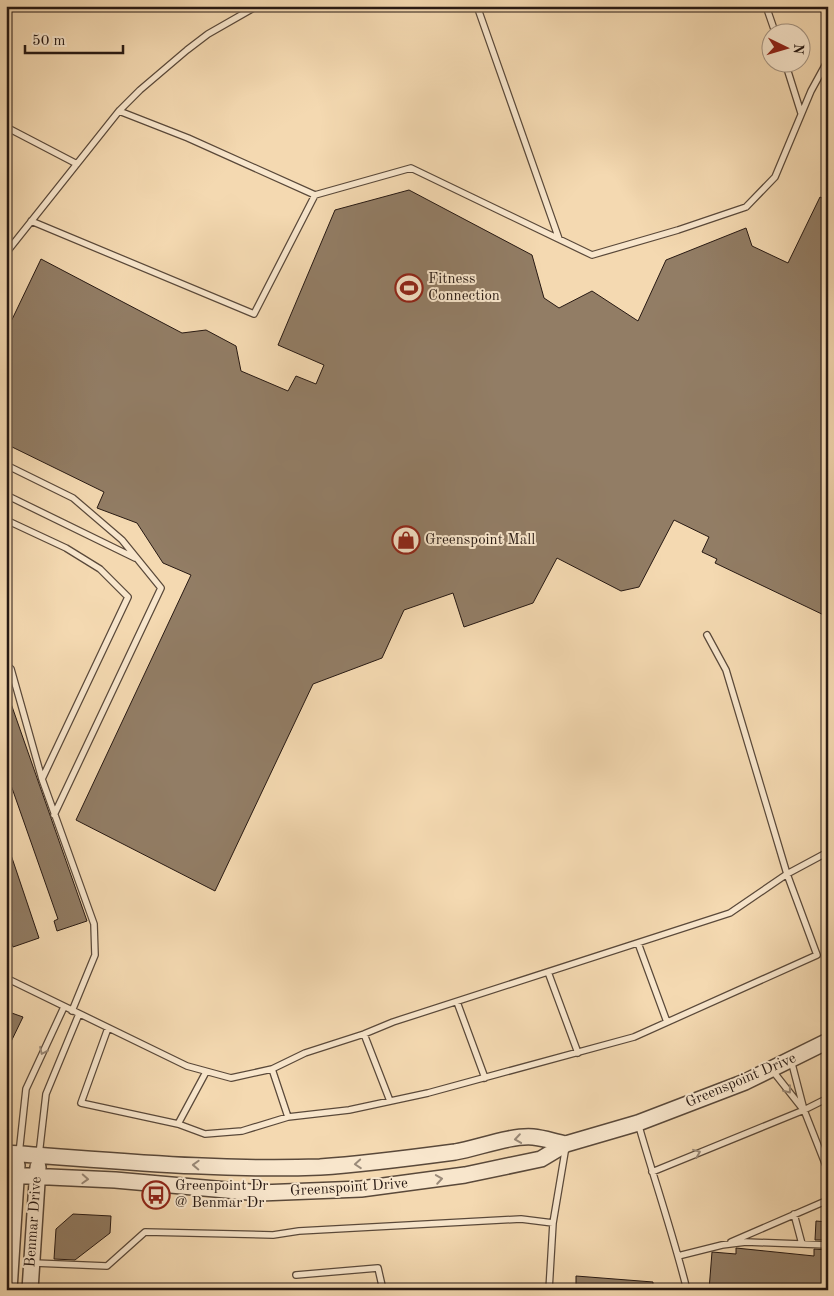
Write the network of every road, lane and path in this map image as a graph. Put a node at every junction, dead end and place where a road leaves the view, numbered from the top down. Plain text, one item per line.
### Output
1 (257, 6) edge
2 (476, 6) edge
3 (766, 6) edge
4 (771, 22) edge
5 (828, 60) edge
6 (788, 72) edge
7 (119, 111) junction
8 (802, 113) junction
9 (6, 128) edge
10 (78, 164) junction
11 (315, 195) junction
12 (31, 221) junction
13 (559, 239) junction
14 (6, 253) edge
15 (6, 465) edge
16 (6, 495) edge
17 (6, 520) edge
18 (138, 559) junction
19 (708, 635) dead end
20 (6, 664) edge
21 (42, 779) junction
22 (54, 815) junction
23 (828, 852) edge
24 (787, 874) junction
25 (638, 943) junction
26 (548, 972) junction
27 (6, 978) edge
28 (457, 1002) junction
29 (64, 1007) junction
30 (72, 1011) junction
31 (79, 1014) junction
32 (667, 1022) junction
33 (108, 1028) junction
34 (364, 1034) junction
35 (828, 1041) edge
36 (578, 1053) junction
37 (792, 1060) junction
38 (272, 1069) junction
39 (772, 1069) junction
40 (206, 1072) junction
41 (485, 1078) junction
42 (828, 1098) edge
43 (390, 1101) junction
44 (804, 1110) junction
45 (288, 1116) junction
46 (638, 1123) junction
47 (178, 1124) junction
48 (566, 1144) junction
49 (12, 1153) edge
50 (39, 1155) junction
51 (828, 1171) edge
52 (652, 1172) junction
53 (11, 1175) edge
54 (37, 1176) junction
55 (828, 1200) edge
56 (794, 1214) junction
57 (553, 1223) junction
58 (802, 1244) junction
59 (722, 1245) junction
60 (828, 1245) edge
61 (678, 1256) junction
62 (31, 1263) junction
63 (296, 1275) dead end
64 (8, 1290) edge
65 (30, 1290) edge
66 (383, 1290) edge
67 (549, 1290) edge
68 (687, 1290) edge

1 - 7 lane
2 - 13 lane
3 - 4 lane
5 - 8 lane
6 - 8 lane
7 - 10 lane
7 - 11 lane
8 - 13 lane
9 - 10 lane
10 - 12 lane
11 - 12 lane
11 - 13 lane
12 - 14 lane
15 - 18 lane
16 - 18 lane
17 - 21 lane
18 - 22 lane
19 - 24 lane
20 - 21 lane
21 - 22 lane
22 - 30 lane
23 - 24 lane
24 - 25 lane
24 - 32 lane
25 - 26 lane
25 - 32 lane
26 - 28 lane
26 - 36 lane
27 - 29 lane
28 - 34 lane
28 - 41 lane
29 - 30 lane
29 -> 49 lane
30 - 31 lane
31 - 33 lane
31 - 50 lane
32 - 36 lane
33 - 40 lane
33 - 47 lane
34 - 38 lane
34 - 43 lane
35 - 37 street, Greenspoint Drive
36 - 41 lane
37 - 39 street, Greenspoint Drive
37 - 44 lane
38 - 40 lane
38 - 45 lane
39 -> 44 lane
39 - 46 street, Greenspoint Drive
40 - 47 lane
41 - 43 lane
42 - 44 lane
43 - 45 lane
44 - 51 lane
52 -> 44 lane
45 - 47 lane
46 - 48 street, Greenspoint Drive
46 - 52 lane
48 -> 50 street, Greenspoint Drive
54 -> 48 street, Greenspoint Drive
48 - 57 lane
49 - 50 street, Greenspoint Drive
49 - 53 street, Benmar Drive
50 - 54 street, Benmar Drive
52 - 61 lane
53 - 54 street, Greenspoint Drive
53 - 64 street, Benmar Drive
54 - 62 street, Benmar Drive
55 - 56 lane
56 - 58 lane
56 - 59 lane
57 - 62 lane
57 - 67 lane
58 - 59 lane
58 - 60 lane
59 - 61 lane
61 - 68 lane
62 - 65 street, Benmar Drive
63 - 66 lane

